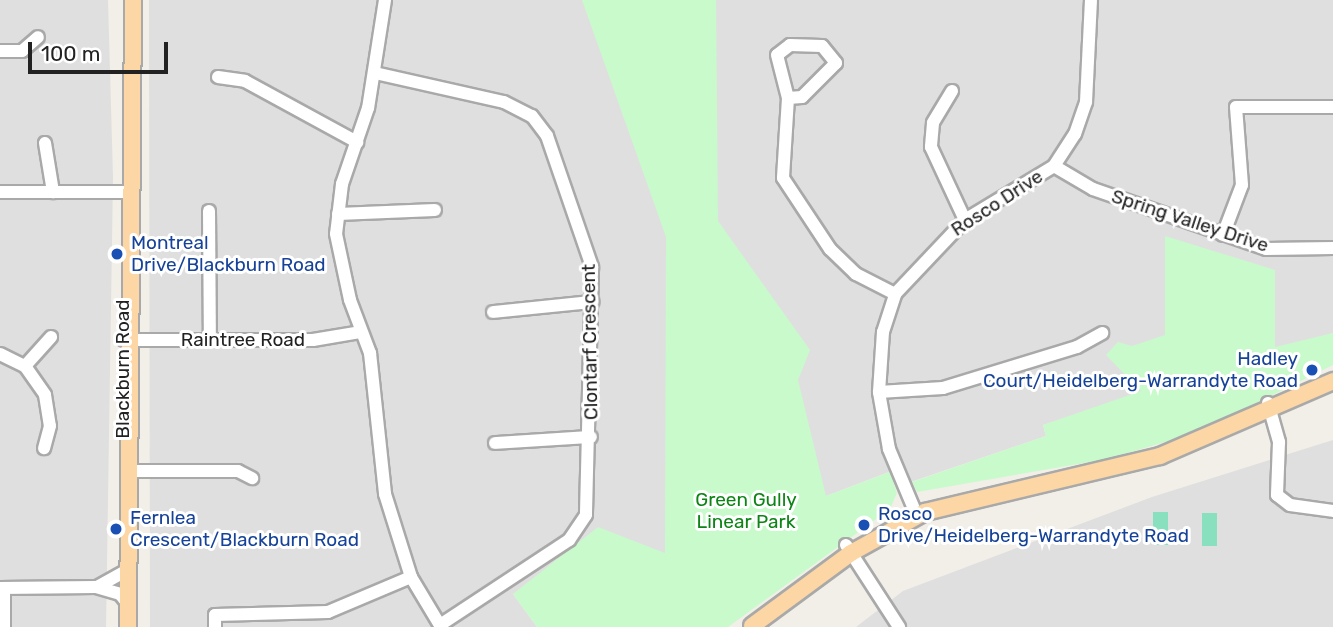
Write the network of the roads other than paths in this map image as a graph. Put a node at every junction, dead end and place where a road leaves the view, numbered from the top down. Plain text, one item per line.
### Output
1 (124, 0) edge
2 (133, 0) edge
3 (385, 0) edge
4 (1091, 0) edge
5 (38, 37) dead end
6 (0, 51) edge
7 (375, 73) junction
8 (218, 77) dead end
9 (952, 91) dead end
10 (788, 98) junction
11 (1333, 107) edge
12 (357, 142) junction
13 (45, 143) dead end
14 (1054, 166) junction
15 (0, 191) edge
16 (53, 192) junction
17 (128, 192) junction
18 (435, 210) dead end
19 (209, 211) dead end
20 (338, 214) junction
21 (965, 219) junction
22 (1223, 235) junction
23 (1333, 248) edge
24 (895, 294) junction
25 (592, 302) junction
26 (493, 312) dead end
27 (361, 332) junction
28 (1102, 333) dead end
29 (51, 337) dead end
30 (128, 340) junction
31 (209, 340) junction
32 (0, 355) edge
33 (25, 366) junction
34 (1333, 372) edge
35 (1333, 381) edge
36 (879, 392) junction
37 (1269, 406) junction
38 (591, 438) junction
39 (495, 443) dead end
40 (44, 448) dead end
41 (132, 471) junction
42 (253, 478) dead end
43 (1333, 511) edge
44 (915, 512) junction
45 (849, 549) junction
46 (129, 569) junction
47 (411, 577) junction
48 (96, 587) junction
49 (2, 588) edge
50 (128, 604) junction
51 (328, 612) junction
52 (440, 626) edge
53 (751, 626) edge
54 (4, 627) edge
55 (128, 627) edge
56 (215, 627) edge
57 (329, 627) edge
58 (899, 627) edge

1 - 17 main road, Blackburn Road
2 - 17 main road, Blackburn Road
3 - 7 street
4 - 14 street, Rosco Drive
5 - 6 street
7 - 12 street
7 - 25 street, Clontarf Crescent
8 - 12 street
9 - 21 street
10 - 10 street
10 - 24 street
11 - 22 street
12 - 20 street
13 - 16 street
14 - 21 street, Rosco Drive
14 - 22 street, Spring Valley Drive
15 - 16 street
16 - 17 street
17 - 30 main road, Blackburn Road
18 - 20 street
19 - 31 street
20 - 27 street
21 - 24 street, Rosco Drive
22 - 23 street, Spring Valley Drive
24 - 36 street, Rosco Drive
25 - 26 street
25 - 38 street, Clontarf Crescent
27 - 31 street, Raintree Road
27 - 47 street
28 - 36 street
29 - 33 street
30 - 31 street, Raintree Road
30 - 41 main road, Blackburn Road
30 - 46 main road, Blackburn Road
32 - 33 street
33 - 40 street
34 - 37 main road
35 - 37 main road
36 - 44 street, Rosco Drive
37 - 43 street
37 - 44 main road
38 - 39 street
38 - 52 street, Clontarf Crescent
41 - 42 street
41 - 46 main road, Blackburn Road
44 - 45 main road
45 - 53 main road
45 - 58 street
46 - 48 street
46 - 50 main road, Blackburn Road
47 - 51 street
47 - 52 street
48 - 49 street
48 - 50 street
49 - 54 street
50 - 55 main road, Blackburn Road
51 - 56 street
51 - 57 street

